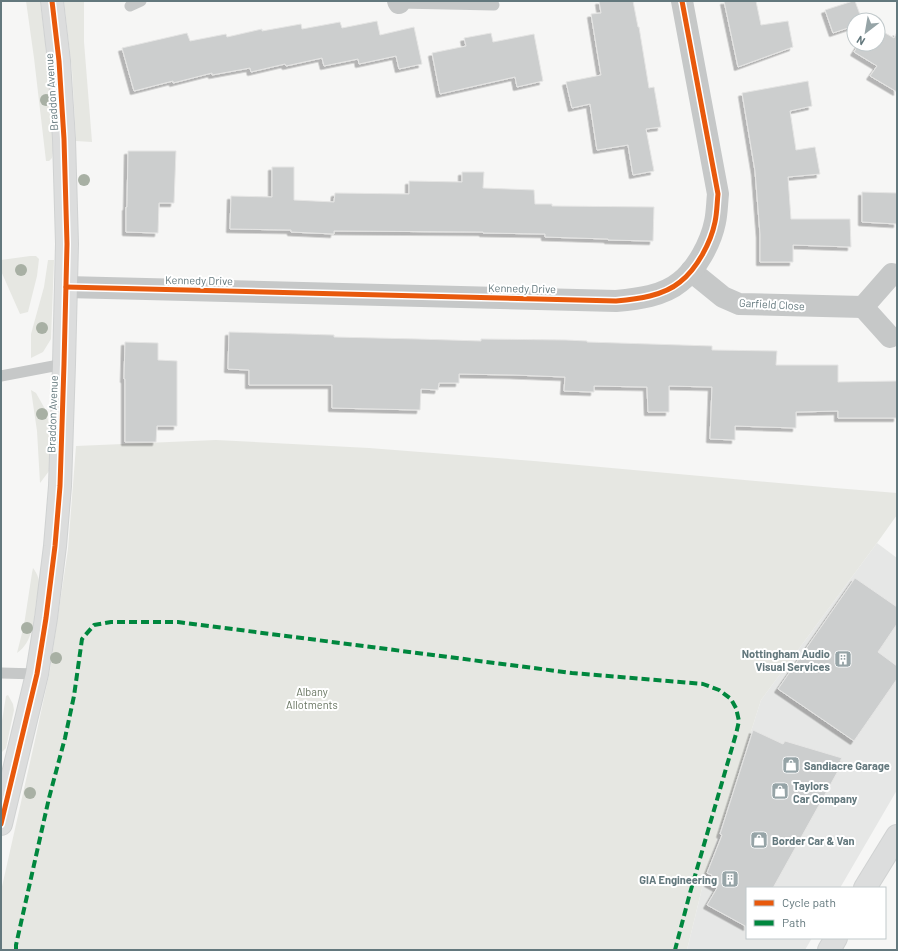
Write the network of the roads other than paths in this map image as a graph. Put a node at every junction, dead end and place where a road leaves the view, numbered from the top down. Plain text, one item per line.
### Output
1 (52, 1) edge
2 (141, 1) edge
3 (682, 1) edge
4 (398, 2) edge
5 (494, 5) dead end
6 (130, 6) dead end
7 (691, 271) junction
8 (892, 274) dead end
9 (66, 287) junction
10 (863, 307) junction
11 (890, 337) dead end
12 (64, 364) junction
13 (1, 376) edge
14 (1, 674) edge
15 (37, 674) junction
16 (1, 824) edge
17 (897, 836) edge
18 (866, 887) edge
19 (835, 939) edge
20 (829, 950) edge

1 - 9 street, Braddon Avenue
2 - 6 lane
3 - 7 street, Kennedy Drive
4 - 5 lane
7 - 9 street, Kennedy Drive
7 - 10 street, Garfield Close
8 - 10 street
9 - 12 street, Braddon Avenue
10 - 11 street
12 - 13 lane
12 - 15 street, Braddon Avenue
14 - 15 lane
15 - 16 street, Braddon Avenue
17 - 18 street
19 - 20 street

